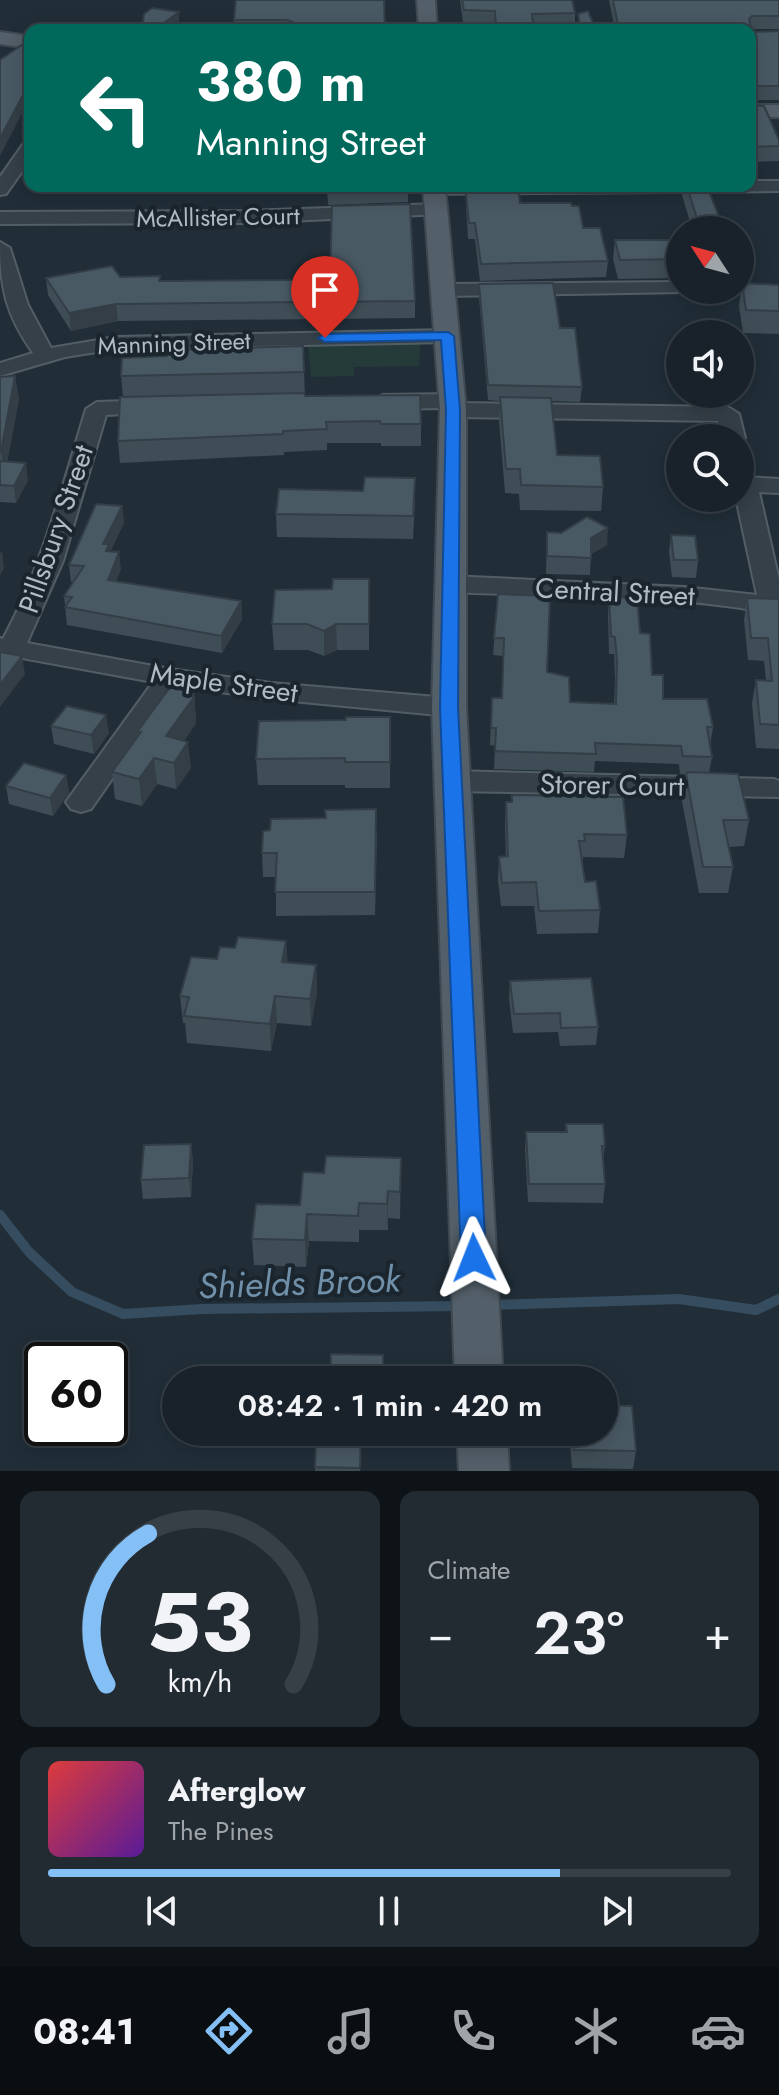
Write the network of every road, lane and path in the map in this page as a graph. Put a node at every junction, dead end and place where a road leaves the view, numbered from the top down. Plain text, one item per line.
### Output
1 (426, 0) edge
2 (428, 24) edge
3 (0, 38) edge
4 (24, 41) edge
5 (756, 111) edge
6 (779, 111) edge
7 (24, 159) edge
8 (779, 186) edge
9 (1, 187) edge
10 (756, 187) edge
11 (550, 192) edge
12 (435, 195) edge
13 (0, 218) edge
14 (0, 248) edge
15 (666, 288) edge
16 (444, 290) junction
17 (448, 345) junction
18 (46, 356) junction
19 (0, 370) edge
20 (358, 403) edge
21 (452, 405) junction
22 (175, 407) edge
23 (730, 424) edge
24 (754, 477) edge
25 (779, 486) edge
26 (752, 512) edge
27 (449, 584) junction
28 (775, 606) edge
29 (5, 647) edge
30 (170, 677) junction
31 (449, 707) junction
32 (451, 781) junction
33 (774, 789) dead end
34 (81, 802) dead end
35 (478, 1366) edge
36 (483, 1446) edge
37 (484, 1471) edge

1 - 2 main road
3 - 4 main road
5 - 6 main road
7 - 9 street
8 - 10 street, McAllister Court
11 - 12 street, McAllister Court
12 - 13 street, McAllister Court
12 - 16 main road
14 - 18 street
15 - 16 street
16 - 17 main road
17 - 18 street, Manning Street
17 - 21 main road
18 - 19 street, Manning Street
20 - 21 street
21 - 23 street
21 - 27 main road
22 - 29 street, Pillsbury Street
24 - 25 street
26 - 28 street
27 - 28 street, Central Street
27 - 31 main road
29 - 30 street, Maple Street
30 - 31 street, Maple Street
30 - 34 street
31 - 32 main road
32 - 33 street, Storer Court
32 - 35 main road
36 - 37 main road

